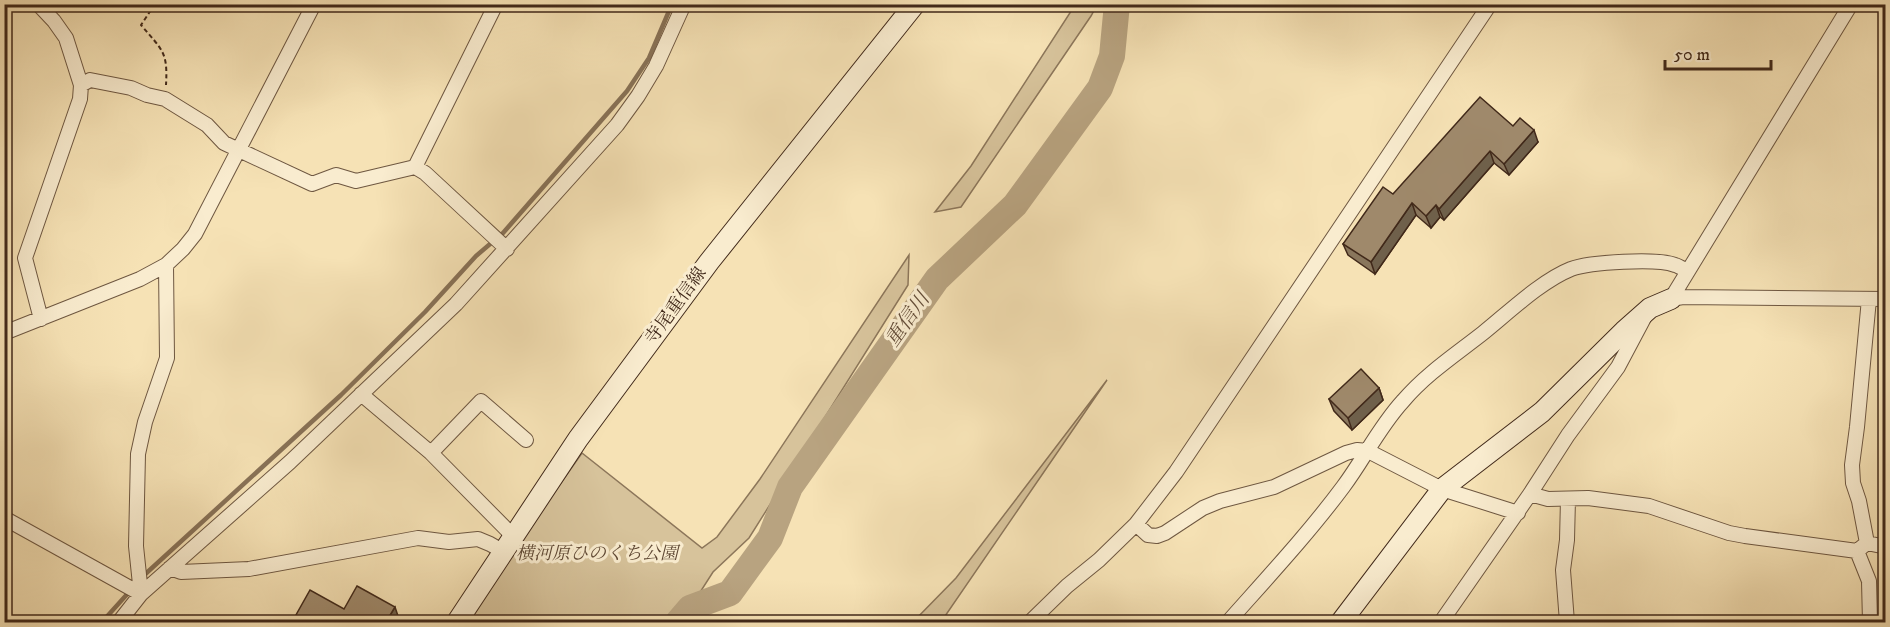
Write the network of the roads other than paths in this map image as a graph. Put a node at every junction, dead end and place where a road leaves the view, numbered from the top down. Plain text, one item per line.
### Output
1 (38, 4) edge
2 (314, 4) edge
3 (496, 4) edge
4 (684, 4) edge
5 (915, 4) edge
6 (1490, 4) edge
7 (1851, 4) edge
8 (81, 85) junction
9 (239, 150) junction
10 (415, 167) junction
11 (507, 249) junction
12 (166, 265) junction
13 (1687, 271) junction
14 (1671, 299) junction
15 (1869, 299) junction
16 (1886, 299) edge
17 (1650, 309) junction
18 (41, 319) junction
19 (4, 333) edge
20 (361, 394) junction
21 (526, 440) dead end
22 (1368, 451) junction
23 (431, 453) junction
24 (1442, 489) junction
25 (1530, 494) junction
26 (1568, 499) junction
27 (1518, 513) junction
28 (4, 518) edge
29 (1136, 524) junction
30 (509, 545) junction
31 (1862, 547) junction
32 (1886, 547) edge
33 (170, 568) junction
34 (141, 594) junction
35 (119, 622) edge
36 (457, 622) edge
37 (1030, 622) edge
38 (1228, 622) edge
39 (1341, 622) edge
40 (1441, 622) edge
41 (1567, 622) edge
42 (1870, 622) edge

1 - 8 street
2 - 9 street
3 - 10 street
4 - 11 street
5 - 30 main road, 寺尾重信線
6 - 29 street
7 - 13 street
8 - 9 street
8 - 18 street
9 - 10 street
9 - 12 street
10 - 11 street
11 - 20 street
12 - 18 street
12 - 34 street
13 - 14 street
13 - 22 street
14 - 15 street
14 - 17 main road
15 - 16 street
15 - 31 street
17 - 24 main road
17 - 25 street
18 - 19 street
20 - 23 street
20 - 33 street
21 - 23 street
22 - 24 street
22 - 29 street
22 - 38 street
23 - 30 street
24 - 27 street
24 - 39 main road
25 - 26 street
25 - 27 street
26 - 31 street
26 - 41 street
27 - 40 street
28 - 34 street
29 - 37 street
30 - 33 street
30 - 36 main road, 寺尾重信線
31 - 32 street
31 - 42 street
33 - 34 street
34 - 35 street

